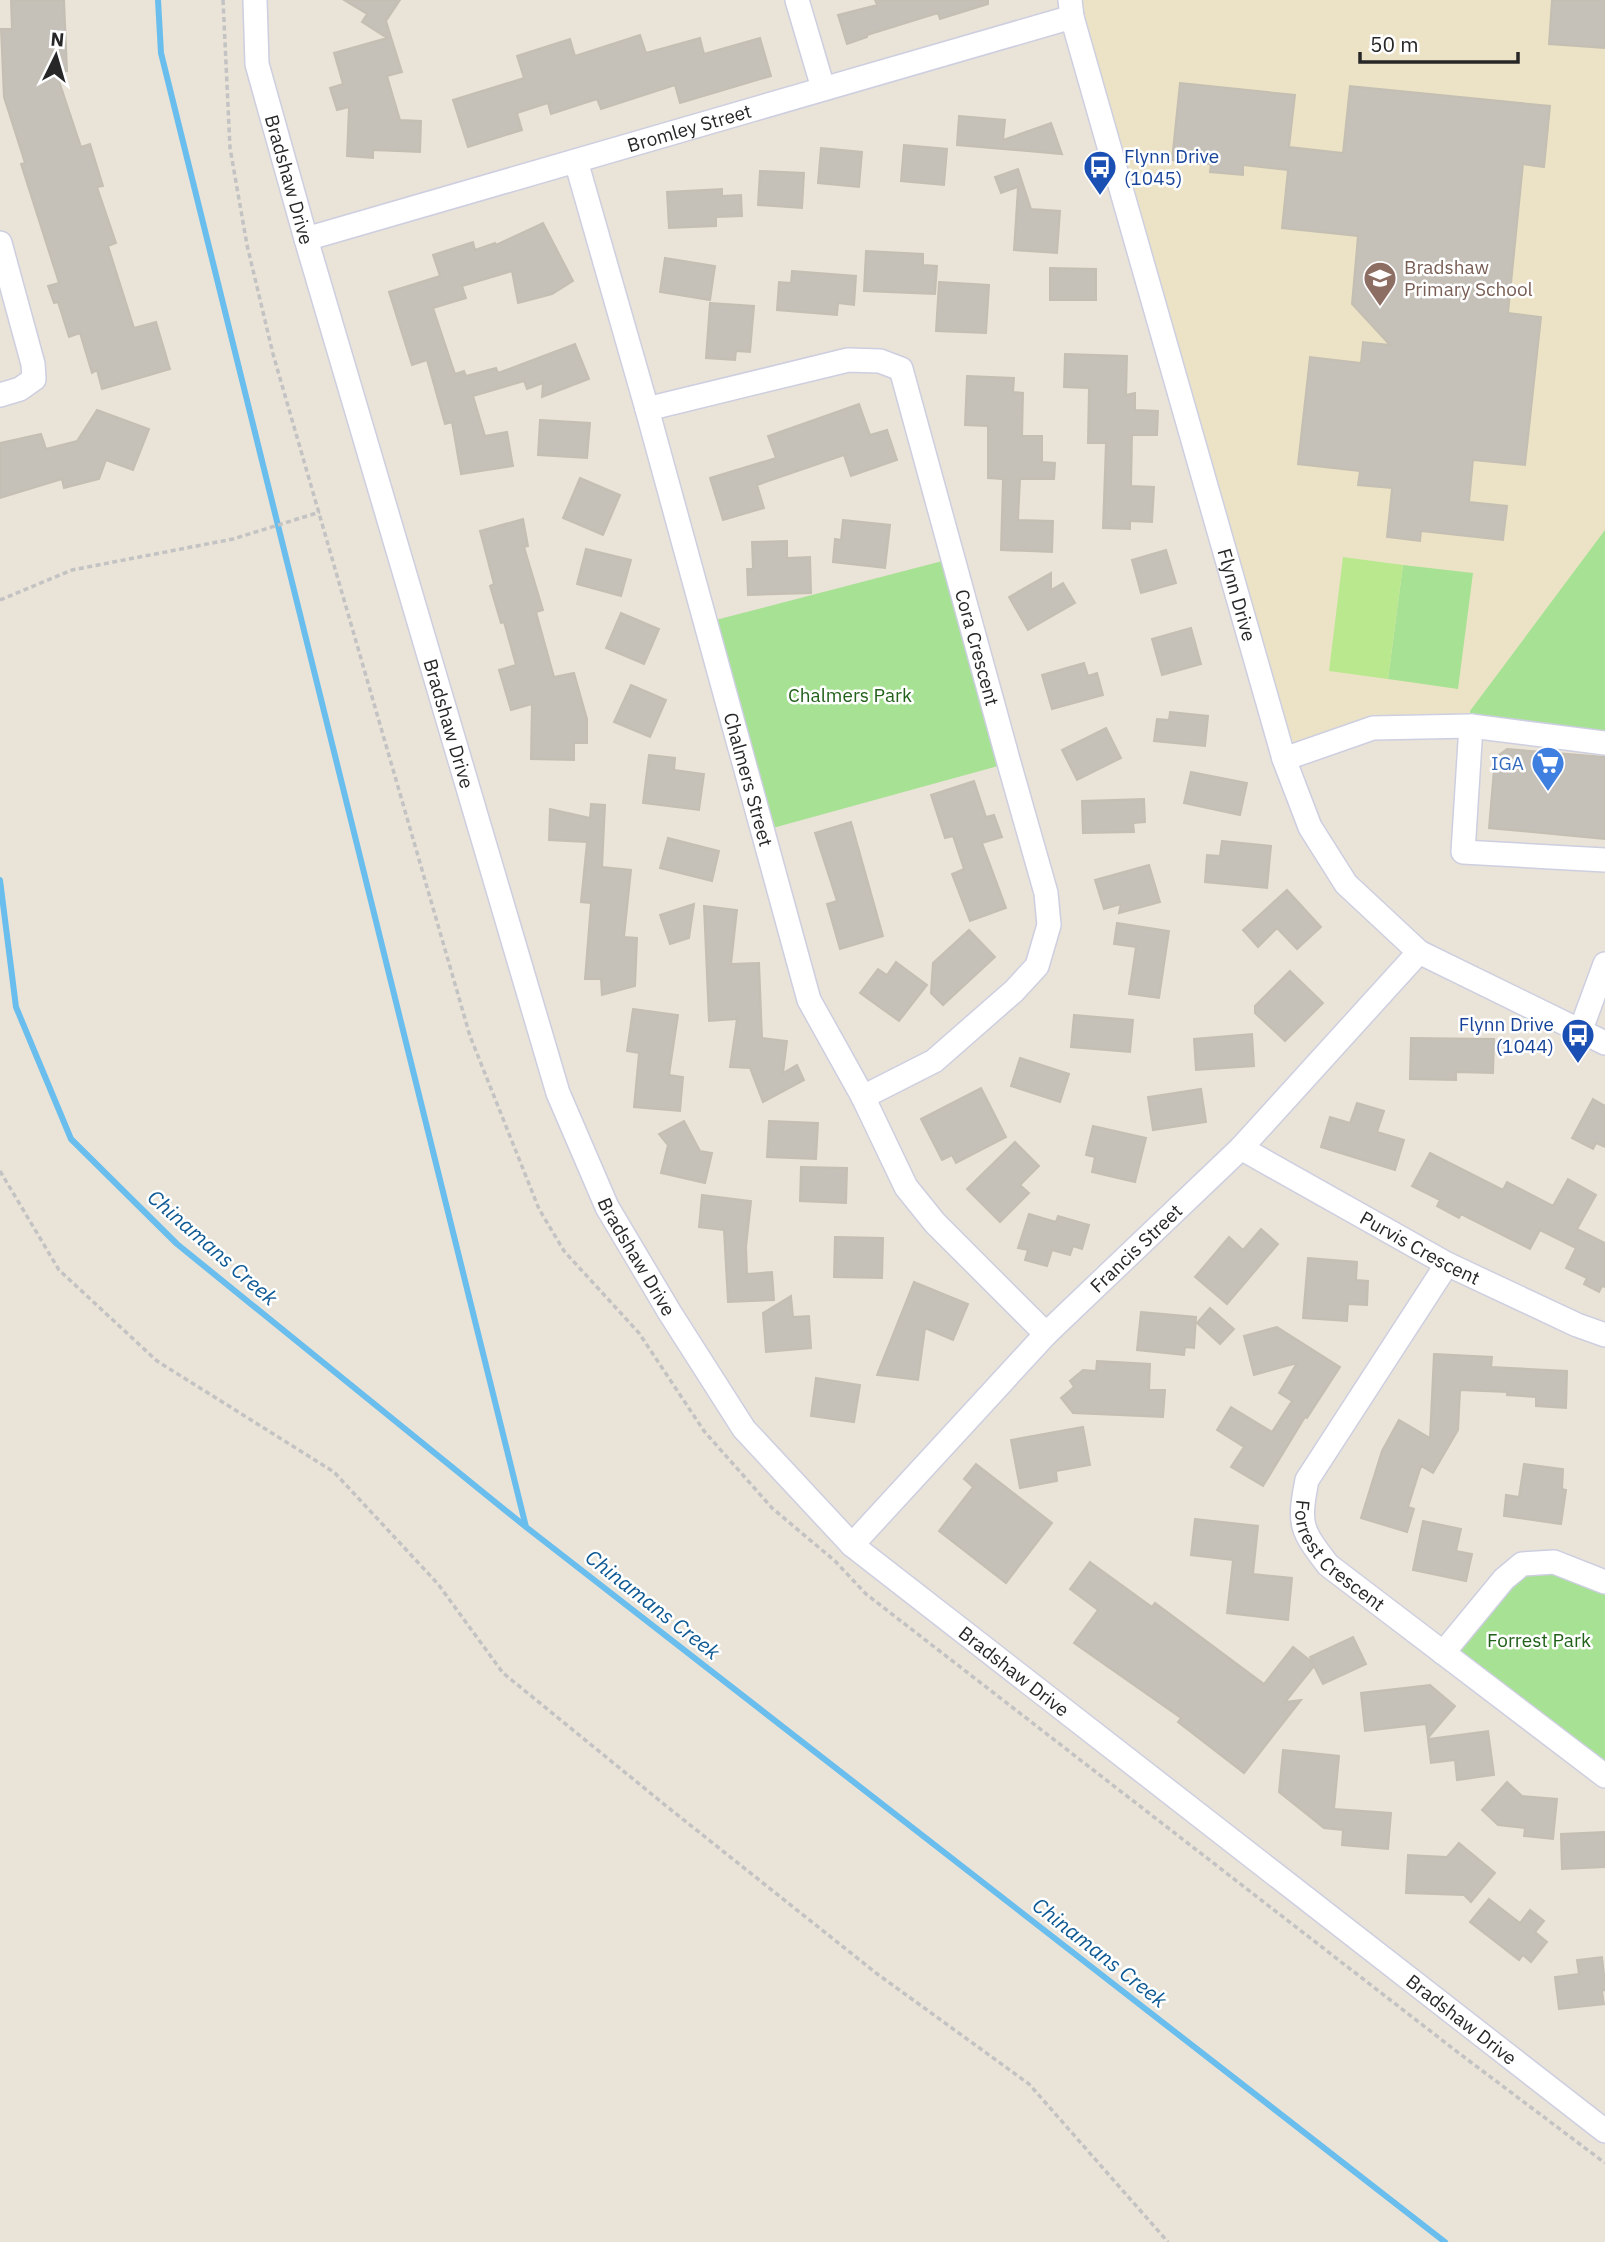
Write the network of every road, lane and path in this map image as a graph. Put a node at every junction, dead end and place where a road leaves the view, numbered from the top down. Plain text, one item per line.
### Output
1 (223, 0) edge
2 (255, 0) edge
3 (796, 0) edge
4 (1071, 9) edge
5 (823, 88) junction
6 (576, 162) junction
7 (306, 239) junction
8 (0, 243) edge
9 (0, 395) edge
10 (647, 409) junction
11 (320, 512) junction
12 (0, 600) edge
13 (1471, 726) junction
14 (1605, 743) edge
15 (1284, 759) junction
16 (1605, 860) edge
17 (1419, 951) junction
18 (1605, 964) edge
19 (1580, 1032) junction
20 (1605, 1044) edge
21 (863, 1097) junction
22 (1241, 1148) junction
23 (0, 1171) edge
24 (1447, 1264) junction
25 (1046, 1334) junction
26 (1605, 1335) edge
27 (852, 1545) junction
28 (1605, 1582) edge
29 (1443, 1653) junction
30 (1605, 1776) edge
31 (1605, 2131) edge
32 (1605, 2163) edge
33 (1168, 2242) edge

1 - 11 path
2 - 7 street, Bradshaw Drive
3 - 5 street
4 - 5 street, Bromley Street
4 - 15 street, Flynn Drive
5 - 6 street, Bromley Street
6 - 7 street, Bromley Street
6 - 10 street, Chalmers Street
7 - 27 street, Bradshaw Drive
8 - 9 street
10 - 21 street, Chalmers Street
10 - 21 street, Cora Crescent
11 - 12 path
11 - 32 path
13 - 14 street
13 - 15 street
13 - 16 street
15 - 17 street, Flynn Drive
17 - 19 street, Flynn Drive
17 - 22 street, Francis Street
18 - 19 street
19 - 20 street, Flynn Drive
21 - 25 street, Chalmers Street
22 - 24 street, Purvis Crescent
22 - 25 street, Francis Street
23 - 33 path
24 - 26 street, Purvis Crescent
24 - 29 street, Forrest Crescent
25 - 27 street, Francis Street
27 - 31 street, Bradshaw Drive
28 - 29 street
29 - 30 street, Forrest Crescent

